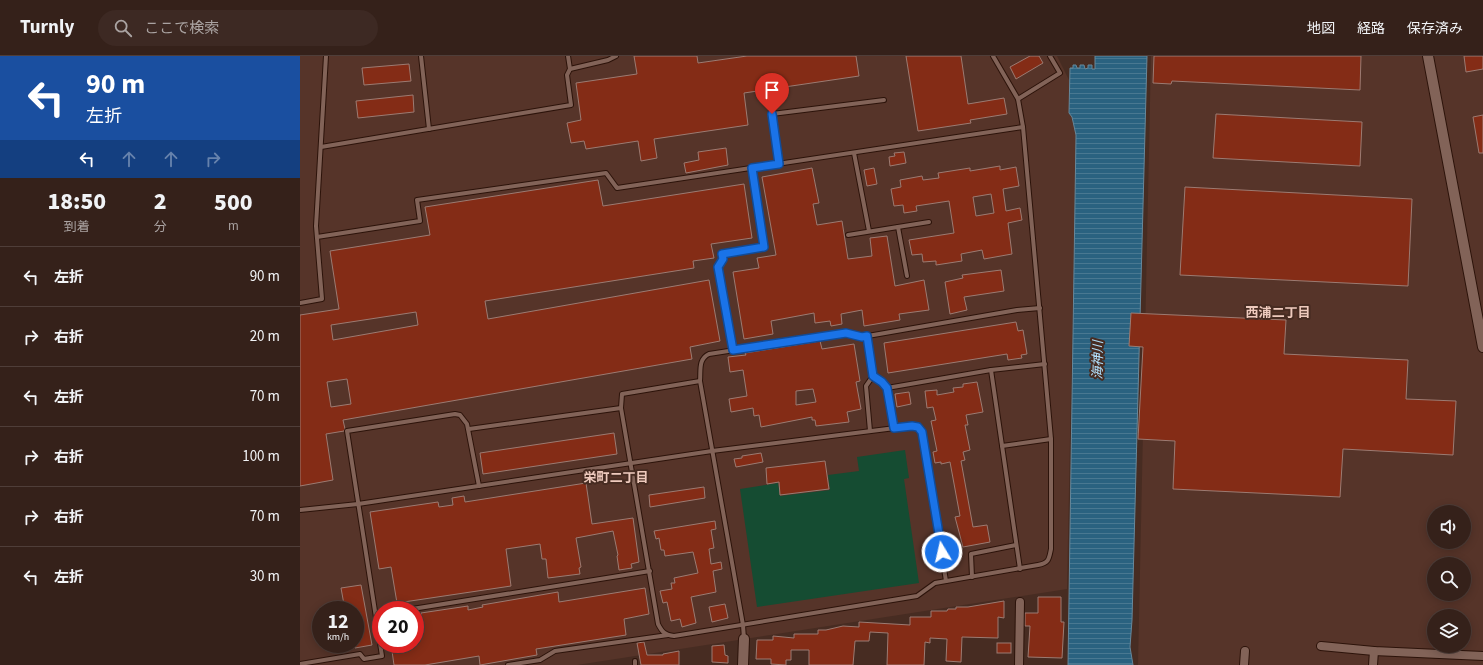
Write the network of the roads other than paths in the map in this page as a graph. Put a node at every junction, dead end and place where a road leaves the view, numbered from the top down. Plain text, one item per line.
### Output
1 (326, 56) edge
2 (421, 56) edge
3 (568, 56) edge
4 (616, 56) edge
5 (992, 56) edge
6 (1050, 56) edge
7 (1428, 56) edge
8 (570, 69) junction
9 (769, 95) dead end
10 (1018, 99) junction
11 (884, 100) dead end
12 (772, 114) junction
13 (1023, 127) junction
14 (429, 129) junction
15 (321, 147) junction
16 (854, 153) junction
17 (779, 164) junction
18 (752, 168) junction
19 (928, 222) dead end
20 (898, 227) junction
21 (869, 231) junction
22 (848, 234) dead end
23 (317, 237) junction
24 (907, 276) dead end
25 (300, 303) edge
26 (1040, 308) junction
27 (1481, 323) edge
28 (867, 336) junction
29 (1483, 347) edge
30 (733, 350) junction
31 (1045, 364) junction
32 (991, 370) junction
33 (873, 376) junction
34 (700, 381) junction
35 (887, 388) junction
36 (621, 408) junction
37 (894, 428) junction
38 (469, 429) junction
39 (870, 431) junction
40 (1051, 440) junction
41 (1002, 446) junction
42 (712, 451) junction
43 (632, 463) junction
44 (479, 486) junction
45 (358, 504) junction
46 (300, 510) edge
47 (1016, 544) junction
48 (1020, 568) junction
49 (650, 571) junction
50 (972, 576) junction
51 (946, 581) junction
52 (373, 601) edge
53 (1020, 602) dead end
54 (424, 607) edge
55 (743, 625) junction
56 (668, 635) junction
57 (744, 639) joint
58 (1322, 646) dead end
59 (1245, 650) dead end
60 (1374, 651) junction
61 (381, 653) edge
62 (1483, 656) edge
63 (329, 659) junction
64 (364, 660) junction
65 (300, 664) edge
66 (330, 665) edge
67 (365, 665) edge
68 (508, 665) edge
69 (742, 665) edge
70 (1019, 665) edge
71 (1244, 665) edge
72 (1373, 665) edge

1 - 15 lane
2 - 14 lane
3 - 8 lane
4 - 8 lane
5 - 10 lane
6 - 10 lane
7 - 27 street
8 - 14 lane
9 - 12 lane
10 - 13 lane
11 - 12 lane
12 - 17 lane
13 - 16 lane
13 - 26 lane
14 - 15 lane
15 - 23 lane
16 - 17 lane
16 - 21 lane
17 - 18 lane
18 - 23 lane
18 - 30 lane
19 - 20 lane
20 - 21 lane
20 - 24 lane
21 - 22 lane
23 - 25 lane
26 - 28 lane
26 - 31 lane
27 - 29 street
28 - 30 lane
28 - 33 lane
30 - 34 lane
31 - 32 lane
31 - 40 lane
32 - 35 lane
32 - 41 lane
33 - 35 lane
33 - 39 lane
34 - 36 lane
34 - 42 lane
35 - 37 lane
36 - 38 lane
36 - 43 lane
37 - 39 lane
37 - 51 lane
38 - 44 lane
38 - 45 lane
39 - 42 lane
40 - 41 lane
40 - 48 lane
41 - 47 lane
42 - 43 lane
42 - 55 lane
43 - 44 lane
43 - 49 lane
44 - 45 lane
45 - 46 lane
45 - 52 lane
47 - 48 lane
47 - 50 lane
48 - 50 lane
49 - 54 lane
49 - 56 lane
50 - 51 lane
51 - 55 lane
53 - 70 street
55 - 56 lane
55 - 57 lane
56 - 68 lane
57 - 69 street
58 - 60 street
59 - 71 street
60 - 62 street
60 - 72 street
61 - 64 lane
63 - 64 lane
63 - 65 lane
63 - 66 lane
64 - 67 lane

